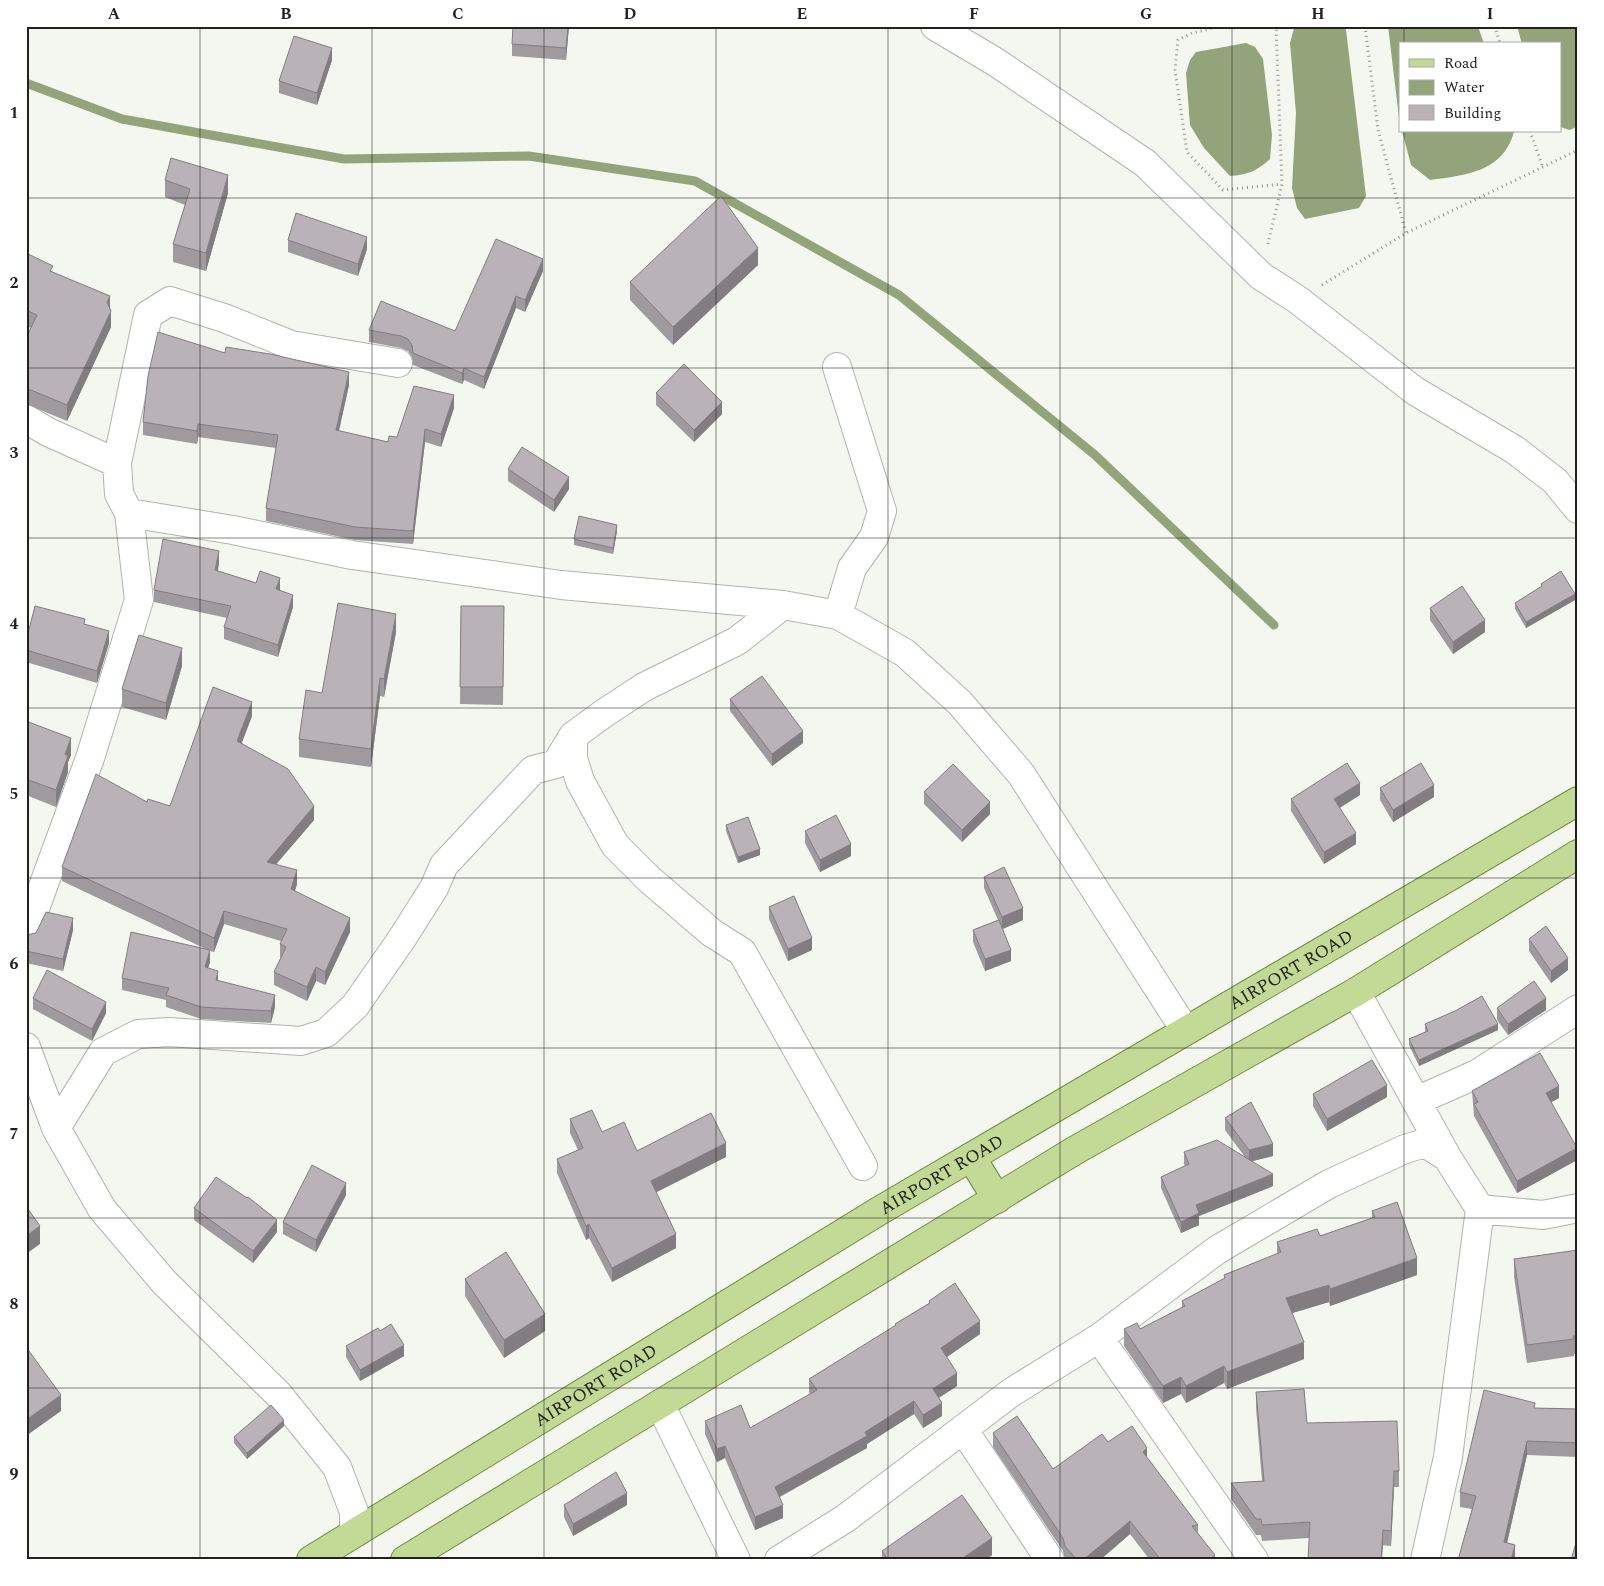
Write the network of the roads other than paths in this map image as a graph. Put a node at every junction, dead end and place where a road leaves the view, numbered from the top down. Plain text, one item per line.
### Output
1 (936, 26) edge
2 (398, 362) dead end
3 (838, 367) dead end
4 (26, 419) edge
5 (117, 463) junction
6 (1578, 509) edge
7 (129, 513) junction
8 (782, 605) junction
9 (838, 614) junction
10 (573, 736) junction
11 (1578, 801) edge
12 (1578, 854) edge
13 (26, 934) edge
14 (1356, 992) junction
15 (1578, 1009) edge
16 (1185, 1030) junction
17 (26, 1047) edge
18 (1416, 1101) junction
19 (56, 1128) junction
20 (970, 1157) junction
21 (1447, 1157) junction
22 (864, 1166) dead end
23 (997, 1199) junction
24 (1480, 1208) junction
25 (1578, 1208) edge
26 (1099, 1338) junction
27 (660, 1404) junction
28 (963, 1429) junction
29 (354, 1533) junction
30 (312, 1560) edge
31 (405, 1560) edge
32 (736, 1560) edge
33 (779, 1560) edge
34 (1050, 1560) edge
35 (1254, 1560) edge
36 (1425, 1560) edge

1 - 6 street
2 - 5 street
3 - 9 street
4 - 5 street
5 - 7 street
7 - 8 street
7 - 13 street
8 - 9 street
8 - 10 street
9 - 16 street
10 - 19 street
10 - 22 street
11 - 16 main road, AIRPORT ROAD
12 - 14 main road
14 - 18 street
14 - 23 main road
15 - 18 street
16 - 20 main road, AIRPORT ROAD
17 - 19 street
18 - 21 street
19 - 29 street
20 - 23 main road
20 - 29 main road, AIRPORT ROAD
21 - 24 street
21 - 26 street
23 - 27 main road
24 - 25 street
24 - 36 street
26 - 28 street
26 - 35 street
27 - 31 main road
27 - 32 street
28 - 33 street
28 - 34 street
29 - 30 main road, AIRPORT ROAD

